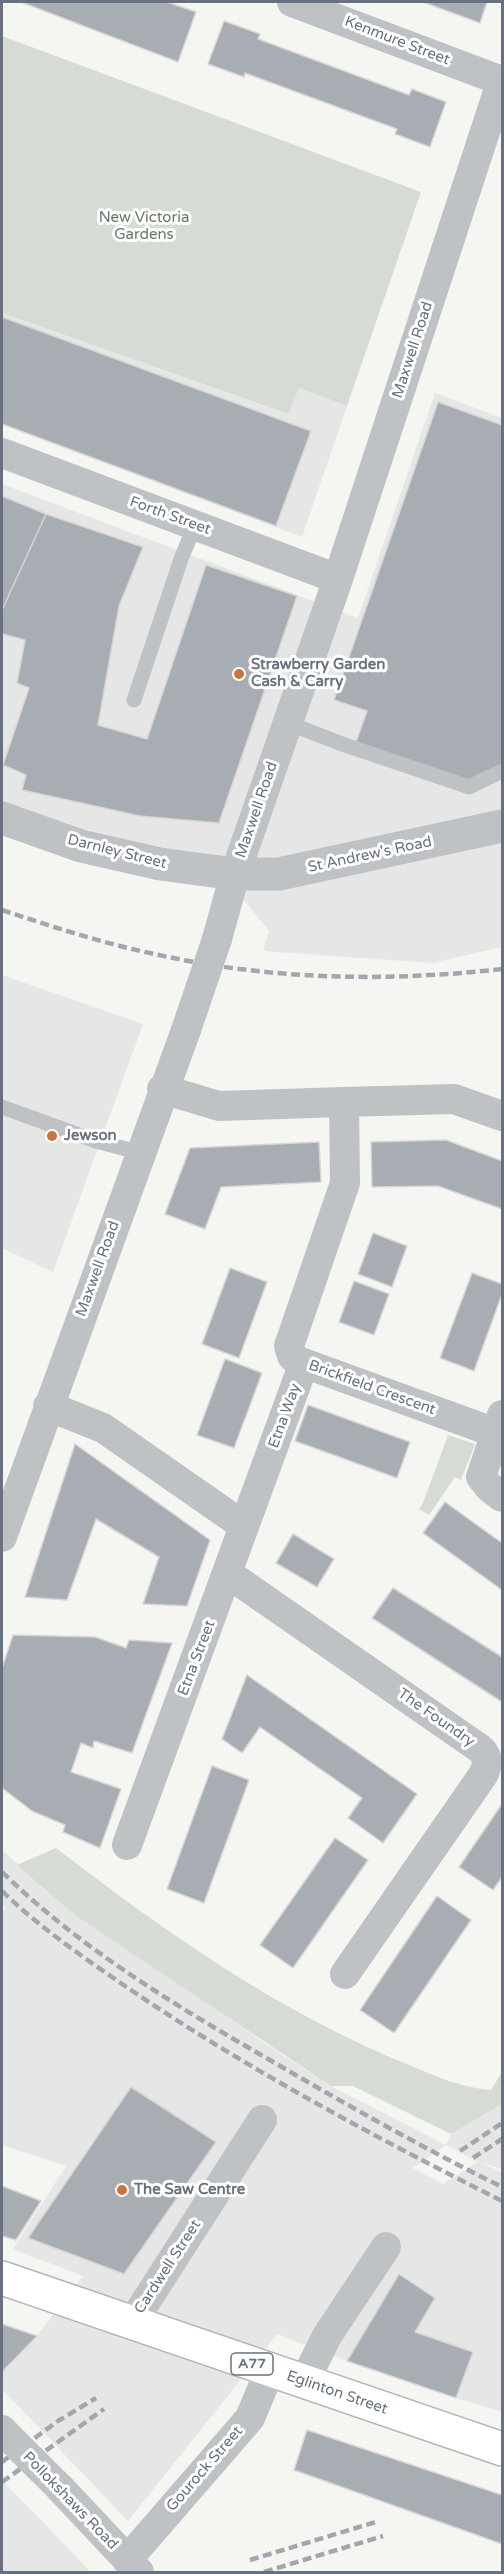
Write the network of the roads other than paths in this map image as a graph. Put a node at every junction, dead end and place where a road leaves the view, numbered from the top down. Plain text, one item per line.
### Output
1 (292, 2) edge
2 (502, 81) edge
3 (2, 453) edge
4 (195, 525) junction
5 (338, 579) junction
6 (134, 700) dead end
7 (288, 723) junction
8 (502, 771) edge
9 (2, 818) edge
10 (502, 826) edge
11 (236, 874) junction
12 (162, 1089) junction
13 (344, 1102) junction
14 (2, 1107) edge
15 (502, 1116) edge
16 (141, 1153) junction
17 (304, 1363) junction
18 (48, 1406) junction
19 (499, 1424) edge
20 (265, 1469) joint
21 (502, 1497) edge
22 (244, 1526) junction
23 (2, 1537) edge
24 (227, 1573) junction
25 (127, 1845) dead end
26 (345, 1974) dead end
27 (262, 2120) dead end
28 (386, 2247) dead end
29 (2, 2278) edge
30 (132, 2323) junction
31 (270, 2370) junction
32 (304, 2382) junction
33 (2, 2430) edge
34 (502, 2449) edge
35 (133, 2566) edge

1 - 2 street, Kenmure Street
2 - 5 street, Maxwell Road
3 - 4 street, Forth Street
4 - 5 street, Forth Street
4 - 6 lane
5 - 7 street, Maxwell Road
7 - 8 lane
7 - 11 street, Maxwell Road
9 - 11 street, Darnley Street
10 - 11 street, St Andrew's Road
11 - 12 street, Maxwell Road, bridge
12 - 13 street
12 - 16 street, Maxwell Road
13 - 15 street
13 - 17 street, Brickfield Crescent
14 - 16 lane
16 - 18 street, Maxwell Road
17 - 19 street, Brickfield Crescent
17 - 20 street, Etna Way
18 - 22 street
18 - 23 street, Maxwell Road
19 - 21 street, Brickfield Crescent
20 - 22 street, Etna Street
22 - 24 street, Etna Street
24 - 25 street, Etna Street
24 - 26 street, The Foundry
27 - 30 street, Cardwell Street
28 - 32 street
29 - 30 main road, Eglinton Street / A77
30 - 31 main road, Eglinton Street / A77
31 - 32 main road, Eglinton Street / A77
31 - 35 street, Gourock Street
32 - 34 main road, Eglinton Street / A77
33 - 35 street, Pollokshaws Road, bridge

